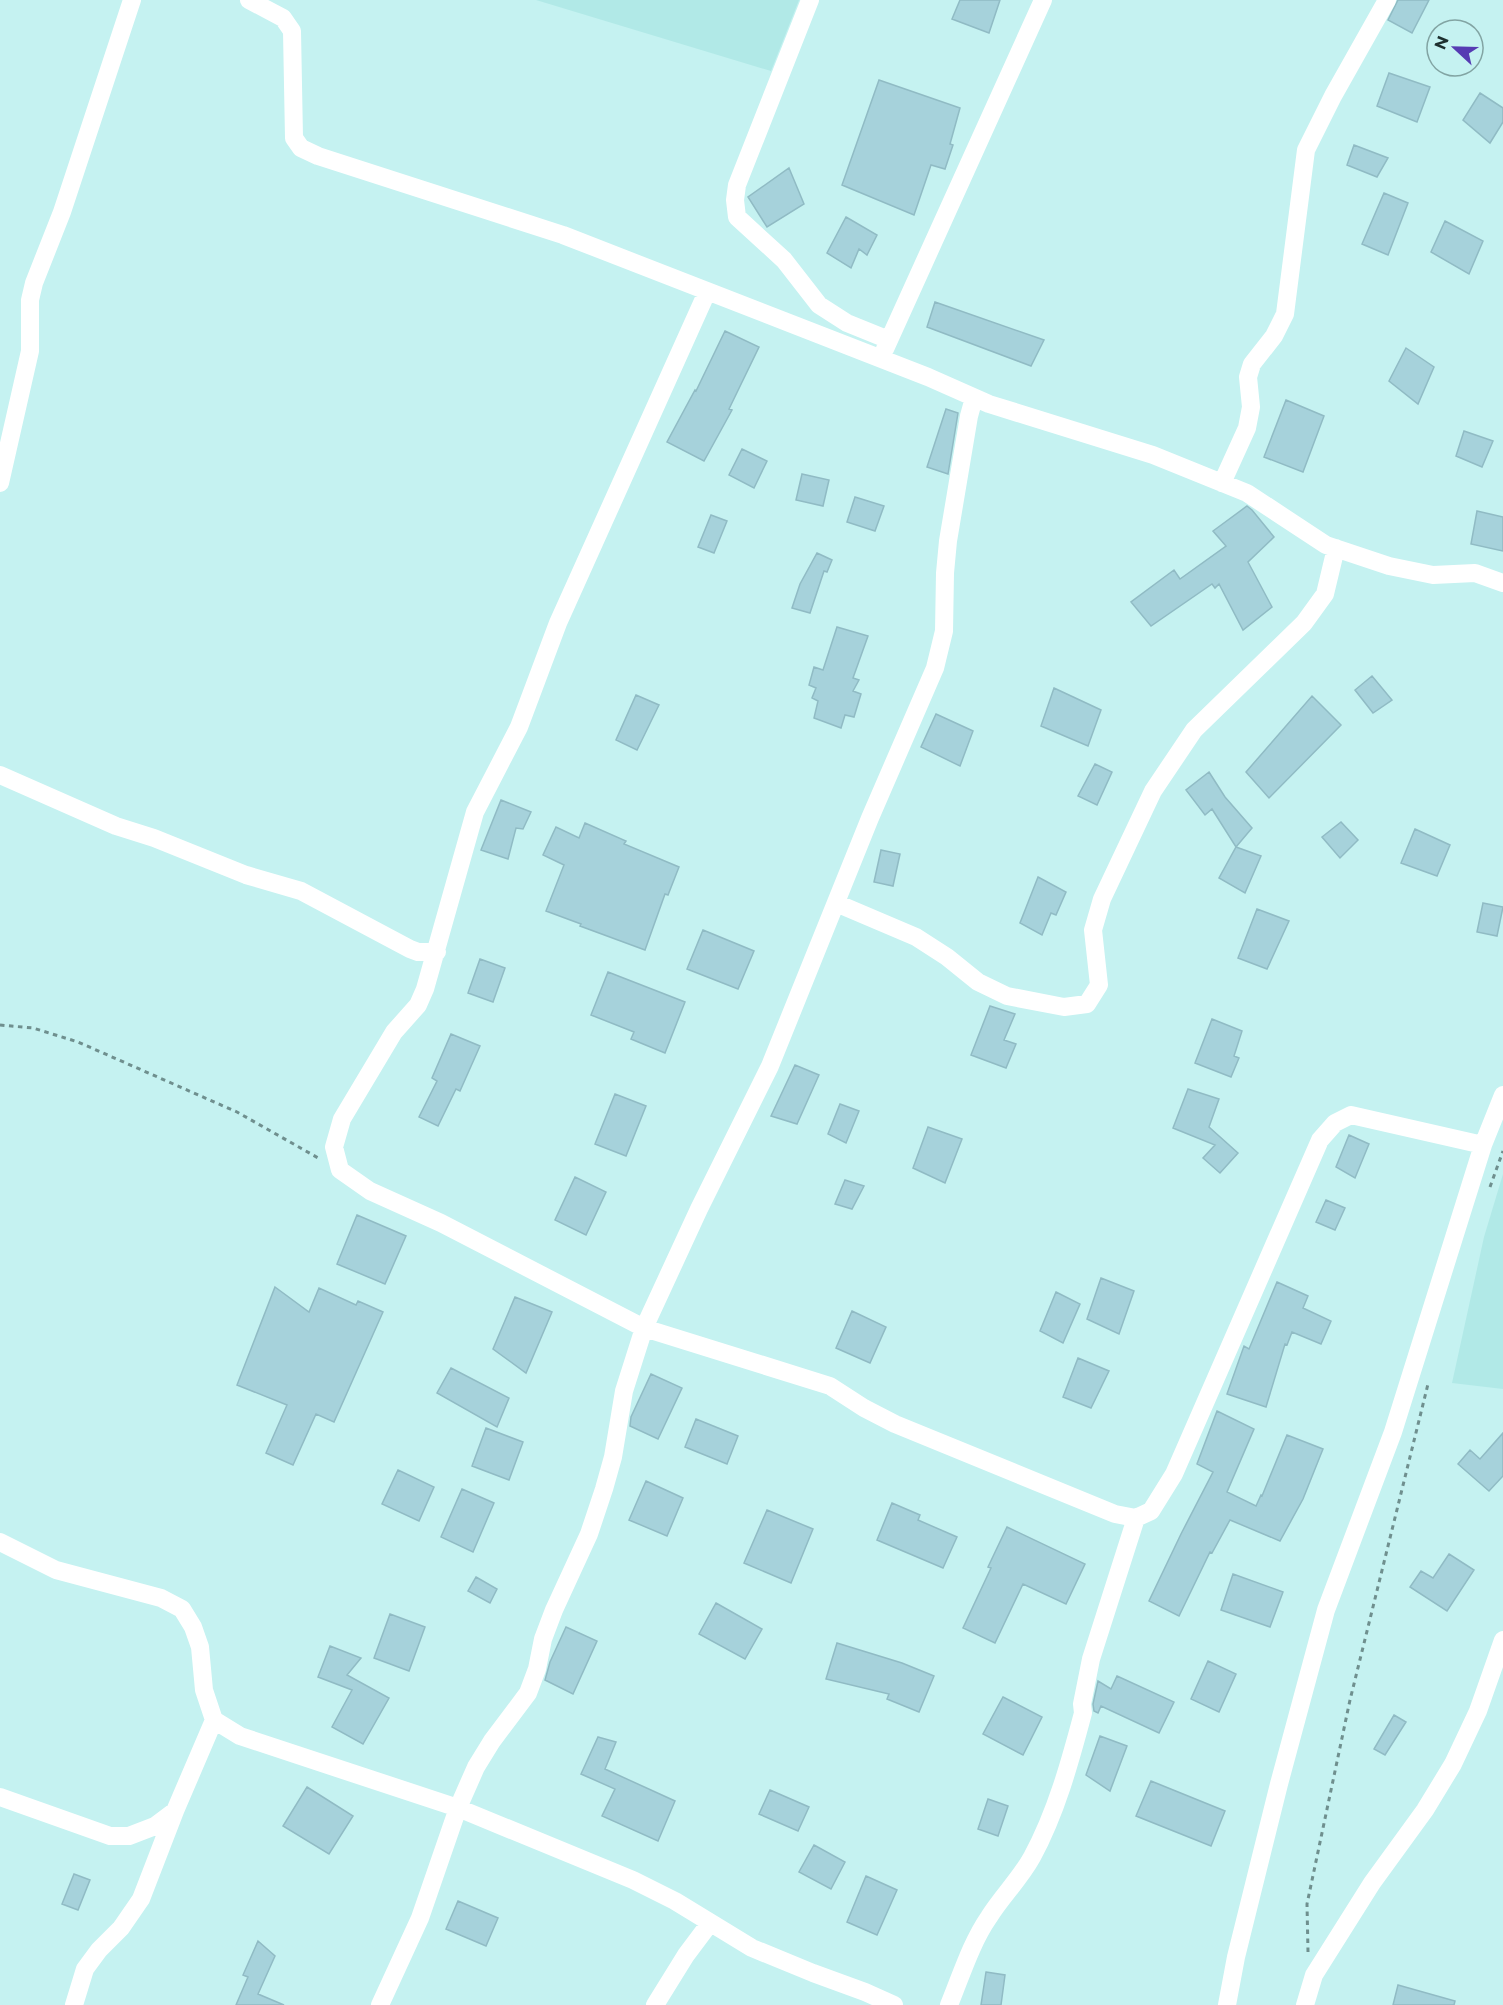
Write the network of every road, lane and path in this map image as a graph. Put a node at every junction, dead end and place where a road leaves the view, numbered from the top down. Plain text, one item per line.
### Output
1 (132, 0) edge
2 (249, 0) edge
3 (810, 0) edge
4 (1043, 0) edge
5 (1387, 0) edge
6 (707, 292) junction
7 (889, 340) junction
8 (880, 359) junction
9 (974, 398) junction
10 (0, 483) edge
11 (1222, 483) junction
12 (1336, 548) junction
13 (1503, 583) edge
14 (0, 774) edge
15 (836, 903) junction
16 (436, 952) junction
17 (0, 1025) edge
18 (1503, 1095) edge
19 (1483, 1145) junction
20 (1503, 1151) edge
21 (340, 1170) junction
22 (1489, 1188) dead end
23 (644, 1328) junction
24 (1428, 1384) dead end
25 (1136, 1518) junction
26 (0, 1542) edge
27 (1503, 1640) edge
28 (214, 1720) junction
29 (0, 1797) edge
30 (458, 1808) junction
31 (176, 1811) junction
32 (710, 1923) junction
33 (1308, 1959) dead end
34 (74, 2005) edge
35 (380, 2005) edge
36 (655, 2005) edge
37 (894, 2005) edge
38 (949, 2005) edge
39 (1227, 2005) edge
40 (1305, 2005) edge

1 - 10 street
2 - 6 street
3 - 7 street
4 - 7 street
5 - 11 street
6 - 8 street
6 - 16 street
7 - 8 street
8 - 9 street
9 - 11 street
9 - 15 street
11 - 12 street
12 - 13 street
12 - 15 street
14 - 16 street
15 - 23 street
16 - 21 street
17 - 21 path
18 - 19 street
19 - 25 street
19 - 39 street
20 - 22 path
21 - 23 street
23 - 25 street
23 - 30 street
24 - 33 path
25 - 38 street
26 - 28 street
27 - 40 street
28 - 30 street
28 - 31 street
29 - 31 street
30 - 32 street
30 - 35 street
31 - 34 street
32 - 36 street
32 - 37 street

